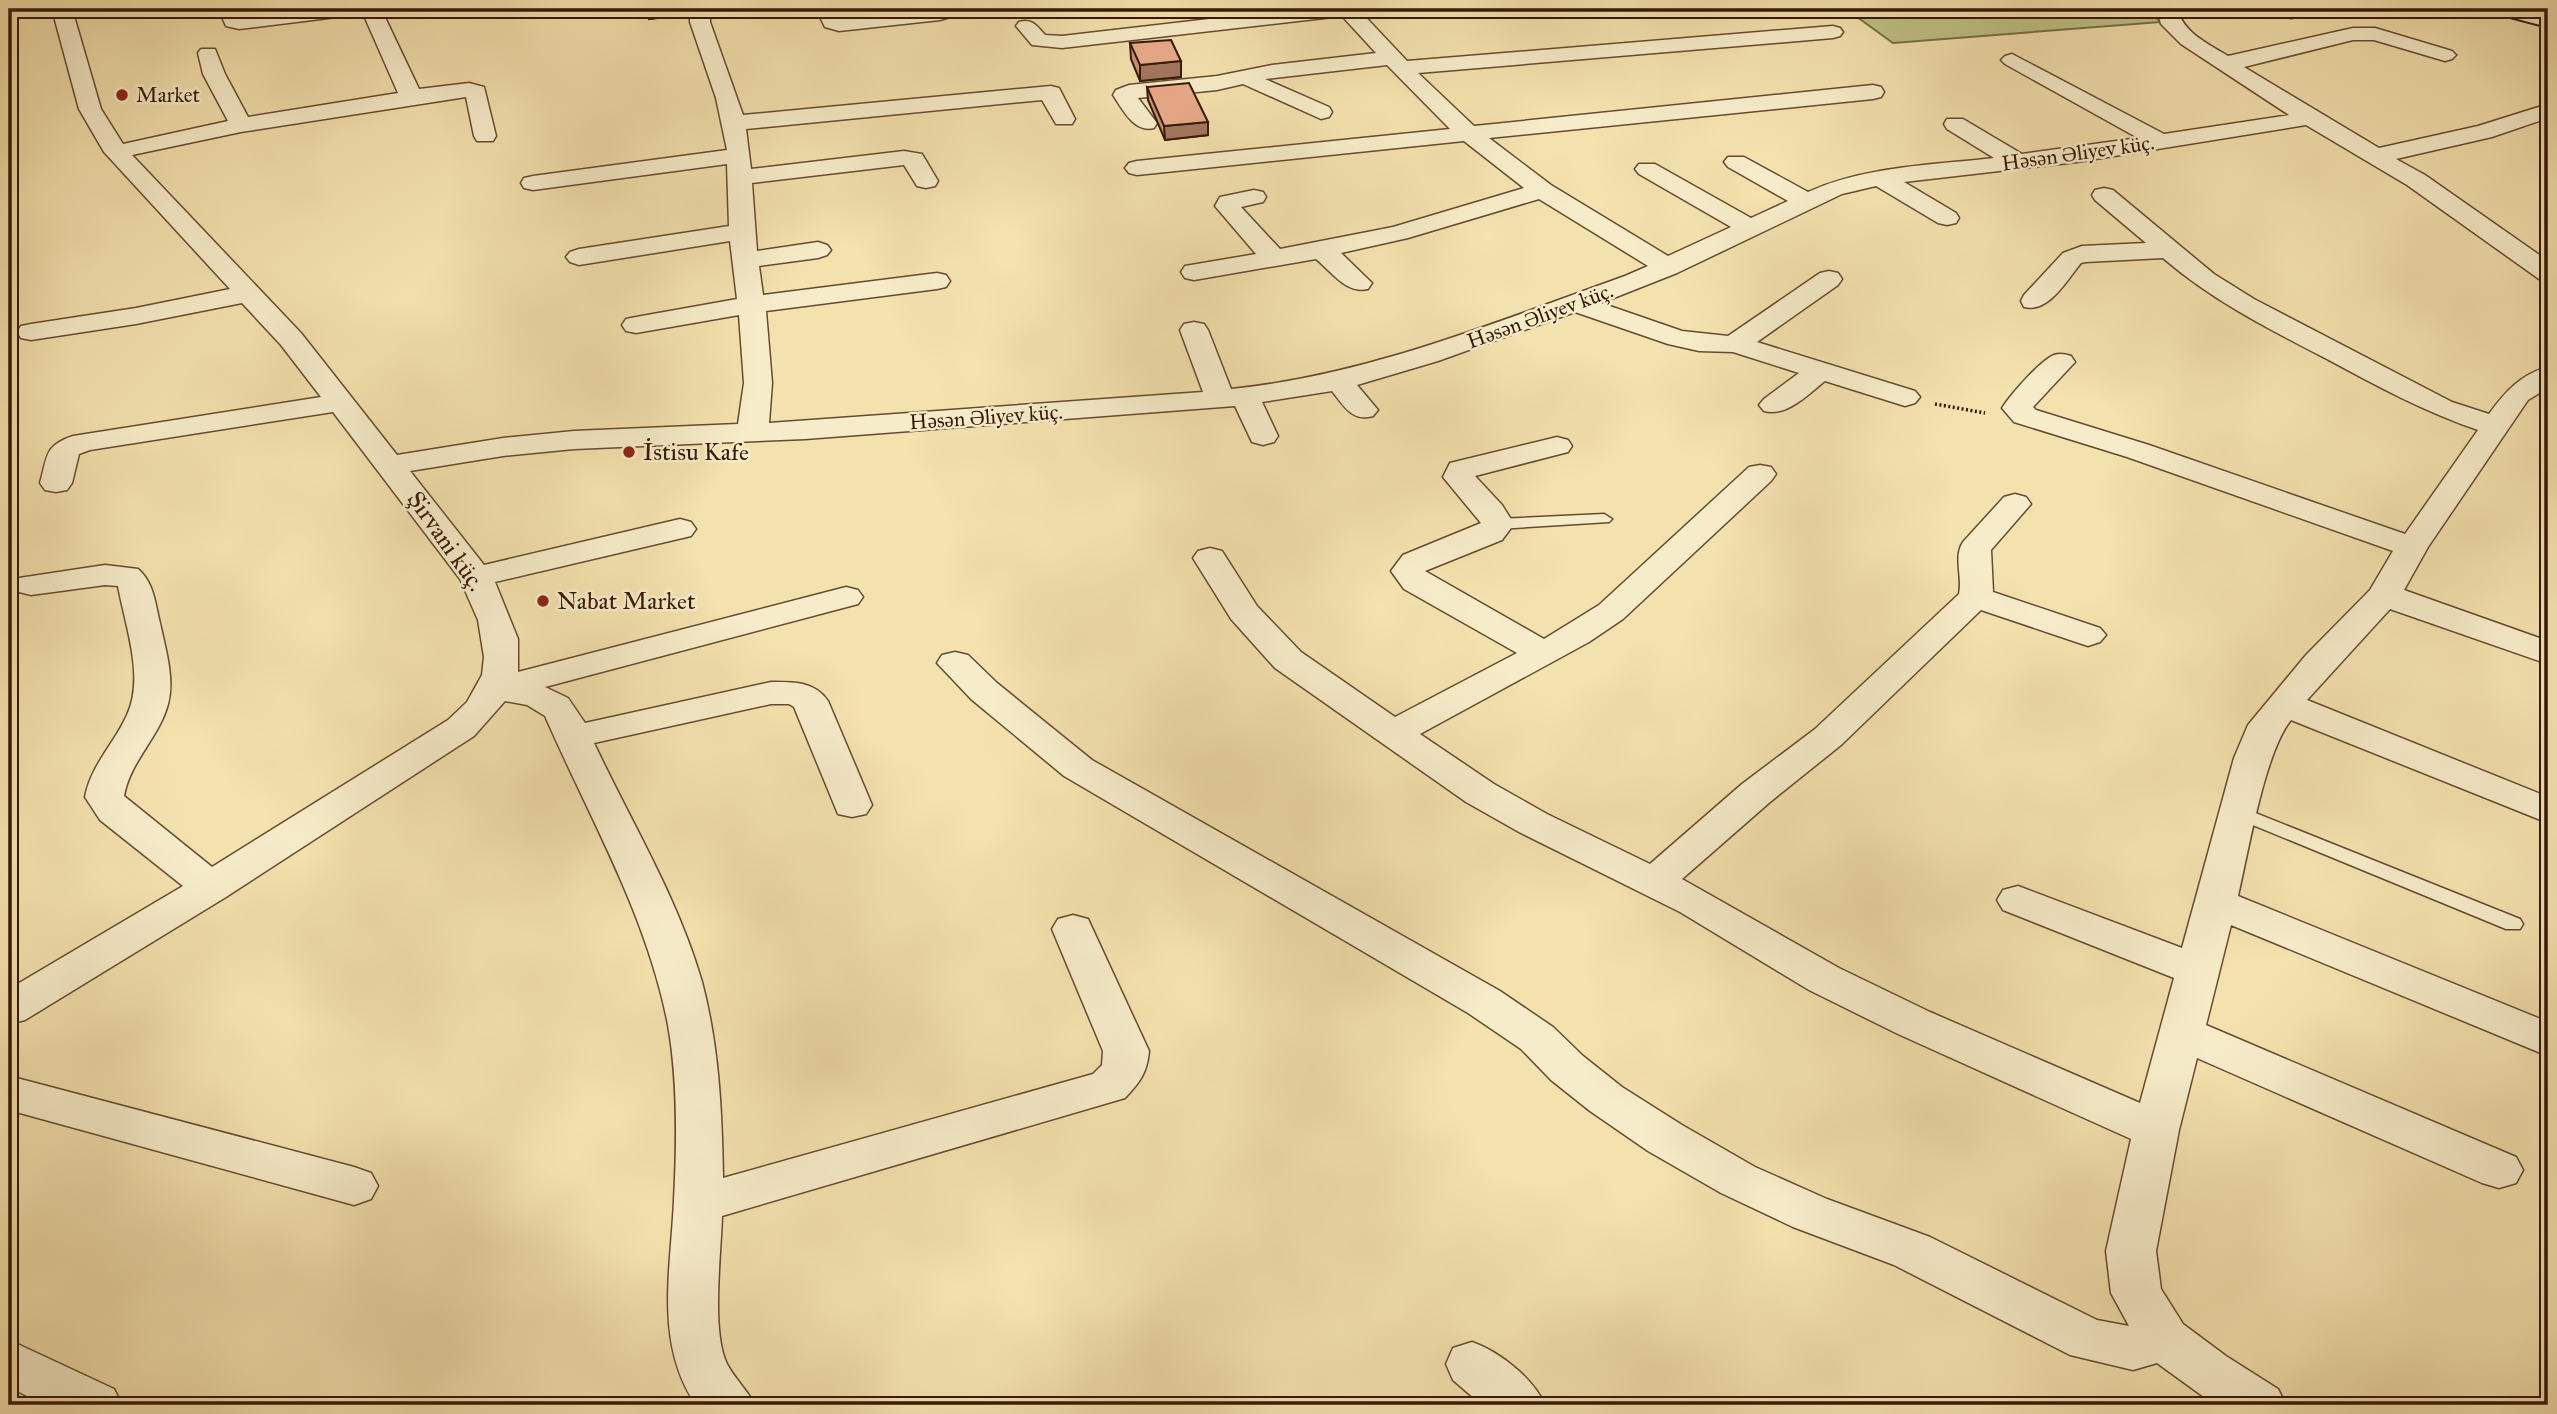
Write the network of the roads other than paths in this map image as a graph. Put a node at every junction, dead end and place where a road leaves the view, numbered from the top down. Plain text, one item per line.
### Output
1 (62, 9) edge
2 (353, 9) edge
3 (371, 9) edge
4 (700, 9) edge
5 (826, 9) edge
6 (1347, 9) edge
7 (2165, 9) edge
8 (2312, 9) edge
9 (2502, 9) edge
10 (2291, 12) dead end
11 (231, 15) dead end
12 (940, 15) dead end
13 (2548, 21) edge
14 (1026, 26) dead end
15 (1833, 32) dead end
16 (208, 53) dead end
17 (2445, 55) dead end
18 (2012, 60) dead end
19 (1397, 63) junction
20 (2225, 63) junction
21 (1248, 77) junction
22 (914, 80) dead end
23 (1873, 92) dead end
24 (411, 97) junction
25 (929, 103) junction
26 (2548, 111) edge
27 (1321, 112) dead end
28 (2310, 118) junction
29 (1064, 119) dead end
30 (734, 123) junction
31 (1146, 123) dead end
32 (1955, 124) dead end
33 (241, 125) junction
34 (1469, 134) junction
35 (485, 136) dead end
36 (2161, 142) junction
37 (116, 152) junction
38 (2376, 156) junction
39 (1736, 162) dead end
40 (2018, 162) junction
41 (738, 167) junction
42 (1137, 168) dead end
43 (1647, 169) dead end
44 (1880, 178) junction
45 (926, 181) dead end
46 (533, 183) dead end
47 (1542, 190) junction
48 (2104, 195) dead end
49 (1254, 197) dead end
50 (1806, 201) junction
51 (1461, 213) junction
52 (1947, 218) dead end
53 (1750, 228) junction
54 (742, 231) junction
55 (1489, 232) dead end
56 (2548, 243) edge
57 (2509, 247) junction
58 (818, 250) dead end
59 (1322, 250) junction
60 (2170, 250) junction
61 (579, 257) dead end
62 (1275, 259) junction
63 (744, 260) junction
64 (1668, 267) junction
65 (1194, 272) dead end
66 (2548, 273) edge
67 (1829, 279) dead end
68 (937, 281) dead end
69 (1359, 283) dead end
70 (247, 293) junction
71 (2034, 301) dead end
72 (1578, 304) junction
73 (752, 305) junction
74 (636, 325) dead end
75 (1194, 330) dead end
76 (31, 332) dead end
77 (1735, 344) junction
78 (2061, 362) dead end
79 (1821, 371) junction
80 (2548, 376) edge
81 (1339, 381) junction
82 (1905, 397) road end
83 (1232, 398) junction
84 (340, 402) junction
85 (1774, 405) dead end
86 (1363, 411) dead end
87 (2497, 427) junction
88 (752, 431) junction
89 (1263, 436) dead end
90 (1558, 446) dead end
91 (391, 465) junction
92 (1760, 474) dead end
93 (56, 483) dead end
94 (2015, 504) dead end
95 (1604, 519) dead end
96 (1498, 524) junction
97 (680, 529) dead end
98 (2412, 547) junction
99 (1210, 558) dead end
100 (476, 577) junction
101 (31, 585) dead end
102 (2384, 595) junction
103 (846, 597) dead end
104 (1975, 597) junction
105 (2088, 635) dead end
106 (1542, 652) junction
107 (2548, 653) edge
108 (955, 663) dead end
109 (496, 689) junction
110 (2284, 704) junction
111 (1393, 733) junction
112 (572, 737) junction
113 (852, 805) dead end
114 (2548, 811) edge
115 (2238, 812) junction
116 (1655, 881) junction
117 (211, 887) junction
118 (2018, 900) dead end
119 (2214, 902) junction
120 (2513, 924) dead end
121 (1073, 929) dead end
122 (2198, 971) junction
123 (9, 1009) edge
124 (2182, 1033) junction
125 (2548, 1040) edge
126 (9, 1093) edge
127 (2156, 1130) junction
128 (2499, 1170) dead end
129 (354, 1186) dead end
130 (698, 1205) junction
131 (2165, 1339) junction
132 (9, 1362) edge
133 (1472, 1364) dead end
134 (95, 1405) edge
135 (728, 1405) edge
136 (1518, 1405) edge
137 (2259, 1405) edge

1 - 37 street, Şirvani küç.
2 - 11 street
3 - 24 street
4 - 30 street
5 - 12 street
6 - 14 street
6 - 19 street
7 - 20 street
8 - 10 street
9 - 13 street
15 - 19 street
16 - 33 street
17 - 20 street
18 - 36 street
19 - 21 street
19 - 34 street
20 - 28 street
21 - 27 street
21 - 31 street
22 - 25 street
23 - 34 street
24 - 33 street
24 - 35 street
25 - 29 street
25 - 30 street
26 - 38 street
28 - 36 street, Həsən Əliyev küç.
28 - 38 street
30 - 41 street
32 - 40 street
33 - 37 street
34 - 42 street
34 - 47 street
36 - 40 street, Həsən Əliyev küç.
37 - 70 street, Şirvani küç.
38 - 57 street
39 - 50 street
40 - 44 street, Həsən Əliyev küç.
41 - 45 street
41 - 46 street
41 - 54 street
43 - 53 street
44 - 50 street, Həsən Əliyev küç.
44 - 52 street
47 - 51 street
47 - 64 street
48 - 60 street
49 - 62 street
50 - 53 street, Həsən Əliyev küç.
51 - 55 street
51 - 59 street
53 - 64 street, Həsən Əliyev küç.
54 - 61 street
54 - 63 street
56 - 57 street
57 - 66 street
58 - 63 street
59 - 62 street
59 - 69 street
60 - 71 street
60 - 87 street
62 - 65 street
63 - 73 street
64 - 72 street, Həsən Əliyev küç.
67 - 77 street
68 - 73 street
70 - 76 street
70 - 84 street, Şirvani küç.
72 - 77 street
72 - 81 street, Həsən Əliyev küç.
73 - 74 street
73 - 88 street
75 - 83 street
77 - 79 street
78 - 98 street
79 - 82 street
79 - 85 street
80 - 87 street
81 - 83 street, Həsən Əliyev küç.
81 - 86 street
83 - 88 street, Həsən Əliyev küç.
83 - 89 street
84 - 91 street, Şirvani küç.
84 - 93 street
87 - 98 street
88 - 91 street, Həsən Əliyev küç.
90 - 96 street
91 - 100 street, Şirvani küç.
92 - 106 street
94 - 104 street
95 - 96 lane
96 - 106 street
97 - 100 street
98 - 102 street
99 - 111 street
100 - 109 street, Şirvani küç.
101 - 117 street
102 - 107 street
102 - 110 street
103 - 109 street
104 - 105 street
104 - 116 street
106 - 111 street
108 - 131 street
109 - 112 street
109 - 117 street, Şirvani küç.
110 - 114 street
110 - 115 street
111 - 116 street
112 - 113 street
112 - 130 street
115 - 119 street
115 - 120 lane
116 - 127 street
117 - 123 street, Şirvani küç.
118 - 122 street
119 - 122 street
119 - 125 street
121 - 130 street
122 - 124 street
124 - 127 street
124 - 128 street
126 - 129 street
127 - 131 street
130 - 135 street
131 - 137 street
132 - 134 street
133 - 136 street

